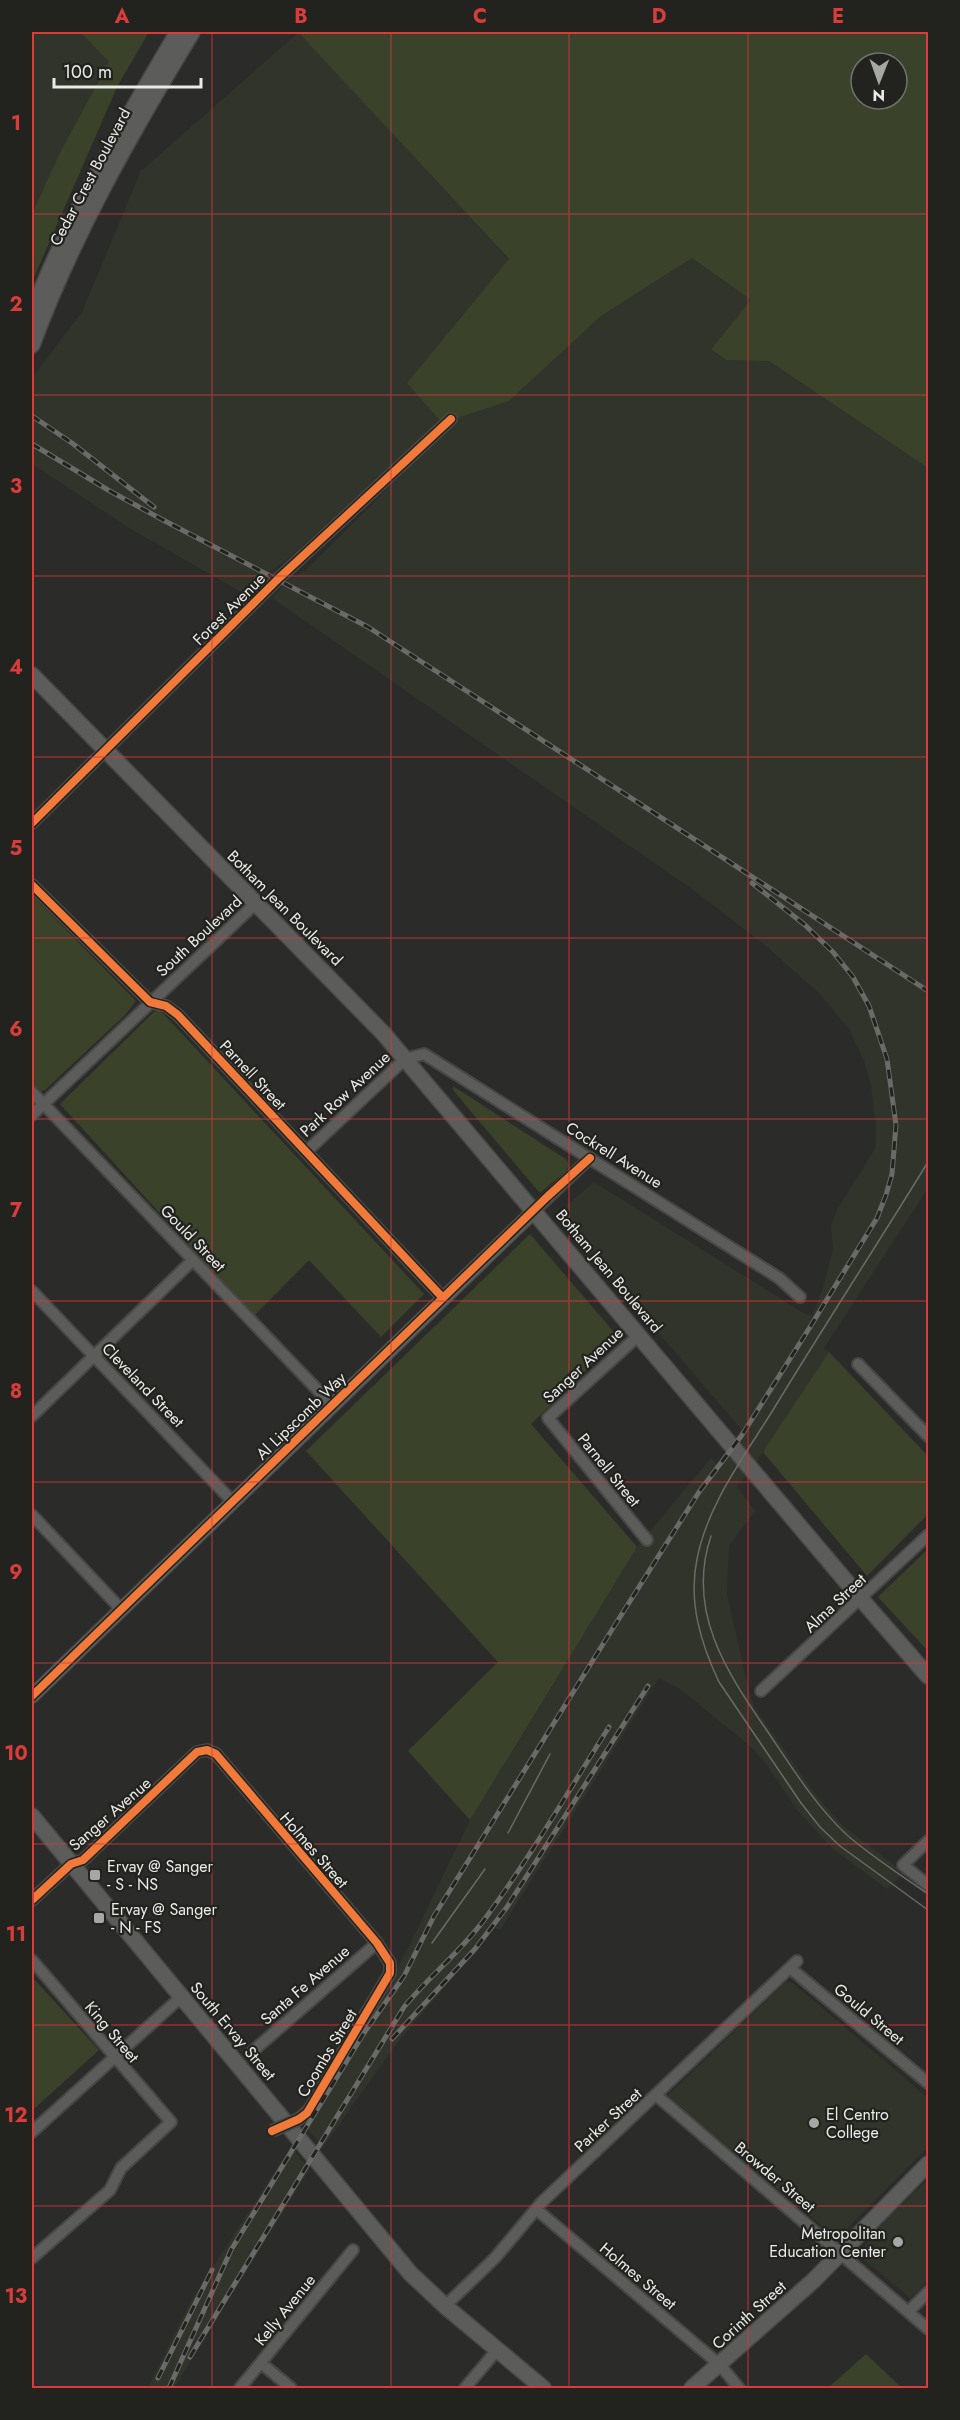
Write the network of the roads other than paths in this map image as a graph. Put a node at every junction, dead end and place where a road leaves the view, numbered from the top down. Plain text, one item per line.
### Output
1 (178, 32) edge
2 (192, 32) edge
3 (32, 313) edge
4 (32, 345) edge
5 (451, 419) dead end
6 (32, 675) edge
7 (105, 752) junction
8 (32, 823) edge
9 (32, 885) edge
10 (256, 903) junction
11 (150, 1002) junction
12 (405, 1059) junction
13 (32, 1092) edge
14 (43, 1104) junction
15 (32, 1115) edge
16 (306, 1151) junction
17 (590, 1158) junction
18 (534, 1211) junction
19 (193, 1260) junction
20 (32, 1291) edge
21 (800, 1297) dead end
22 (443, 1298) junction
23 (639, 1335) junction
24 (93, 1355) junction
25 (858, 1364) dead end
26 (332, 1406) junction
27 (32, 1416) edge
28 (548, 1418) joint
29 (928, 1436) edge
30 (232, 1501) junction
31 (32, 1515) edge
32 (928, 1535) edge
33 (647, 1540) dead end
34 (861, 1599) junction
35 (120, 1608) junction
36 (928, 1676) edge
37 (761, 1691) dead end
38 (32, 1696) edge
39 (207, 1750) joint
40 (32, 1816) edge
41 (928, 1841) edge
42 (71, 1864) junction
43 (928, 1885) edge
44 (32, 1900) edge
45 (376, 1943) junction
46 (32, 1960) edge
47 (794, 1965) joint
48 (390, 1973) joint
49 (181, 1997) junction
50 (253, 2050) dead end
51 (113, 2058) junction
52 (928, 2083) edge
53 (656, 2095) junction
54 (272, 2131) dead end
55 (32, 2132) edge
56 (928, 2164) edge
57 (536, 2209) junction
58 (353, 2250) dead end
59 (841, 2252) junction
60 (32, 2258) edge
61 (928, 2292) edge
62 (445, 2306) junction
63 (908, 2312) junction
64 (928, 2329) edge
65 (497, 2350) junction
66 (261, 2363) junction
67 (720, 2365) junction
68 (240, 2388) edge
69 (291, 2388) edge
70 (465, 2388) edge
71 (543, 2388) edge
72 (692, 2388) edge
73 (739, 2388) edge

1 - 3 main road, Cedar Crest Boulevard
2 - 4 main road, Cedar Crest Boulevard
5 - 7 street, Forest Avenue
6 - 7 main road
7 - 8 street, Forest Avenue
7 - 10 main road, Botham Jean Boulevard
9 - 11 street, Parnell Street
10 - 11 street, South Boulevard
10 - 12 main road, Botham Jean Boulevard
11 - 14 street, South Boulevard
11 - 16 street, Parnell Street
12 - 16 street, Park Row Avenue
12 - 17 street, Cockrell Avenue
12 - 18 main road, Botham Jean Boulevard
13 - 14 street, Gould Street
14 - 15 street, South Boulevard
14 - 19 street, Gould Street
16 - 22 street, Parnell Street
17 - 18 street, Al Lipscomb Way
17 - 21 street, Cockrell Avenue
18 - 22 street, Al Lipscomb Way
18 - 23 main road, Botham Jean Boulevard
19 - 24 street
19 - 26 street, Gould Street
20 - 24 street, Cleveland Street
22 - 26 street, Al Lipscomb Way
23 - 28 street, Sanger Avenue
23 - 34 main road, Botham Jean Boulevard
24 - 27 street
24 - 30 street, Cleveland Street
25 - 29 street
26 - 30 street, Al Lipscomb Way
28 - 33 street, Parnell Street
30 - 35 street, Al Lipscomb Way
31 - 35 street
32 - 34 street, Alma Street
34 - 36 main road, Botham Jean Boulevard
34 - 37 street, Alma Street
35 - 38 street, Al Lipscomb Way
39 - 42 street, Sanger Avenue
39 - 45 street, Holmes Street
40 - 42 main road, South Ervay Street
41 - 43 street
42 - 44 street, Sanger Avenue
42 - 49 main road, South Ervay Street
45 - 48 street, Holmes Street
45 - 50 street, Santa Fe Avenue
46 - 51 street, King Street
47 - 52 street, Gould Street
47 - 53 street, Parker Street
48 - 54 street, Coombs Street, bridge
49 - 51 street
49 - 62 main road, South Ervay Street
51 - 55 street
51 - 60 street, King Street
53 - 57 street, Parker Street
53 - 59 street, Browder Street
56 - 59 main road, Corinth Street
57 - 62 street, Parker Street
57 - 67 street, Holmes Street
58 - 66 street, Kelly Avenue
59 - 63 street, Browder Street
59 - 67 main road, Corinth Street
61 - 63 street
62 - 65 main road, South Ervay Street
63 - 64 street, Browder Street
65 - 70 street
65 - 71 main road, South Ervay Street
66 - 68 street, Kelly Avenue
66 - 69 street
67 - 72 main road, Corinth Street
67 - 73 street, Holmes Street

